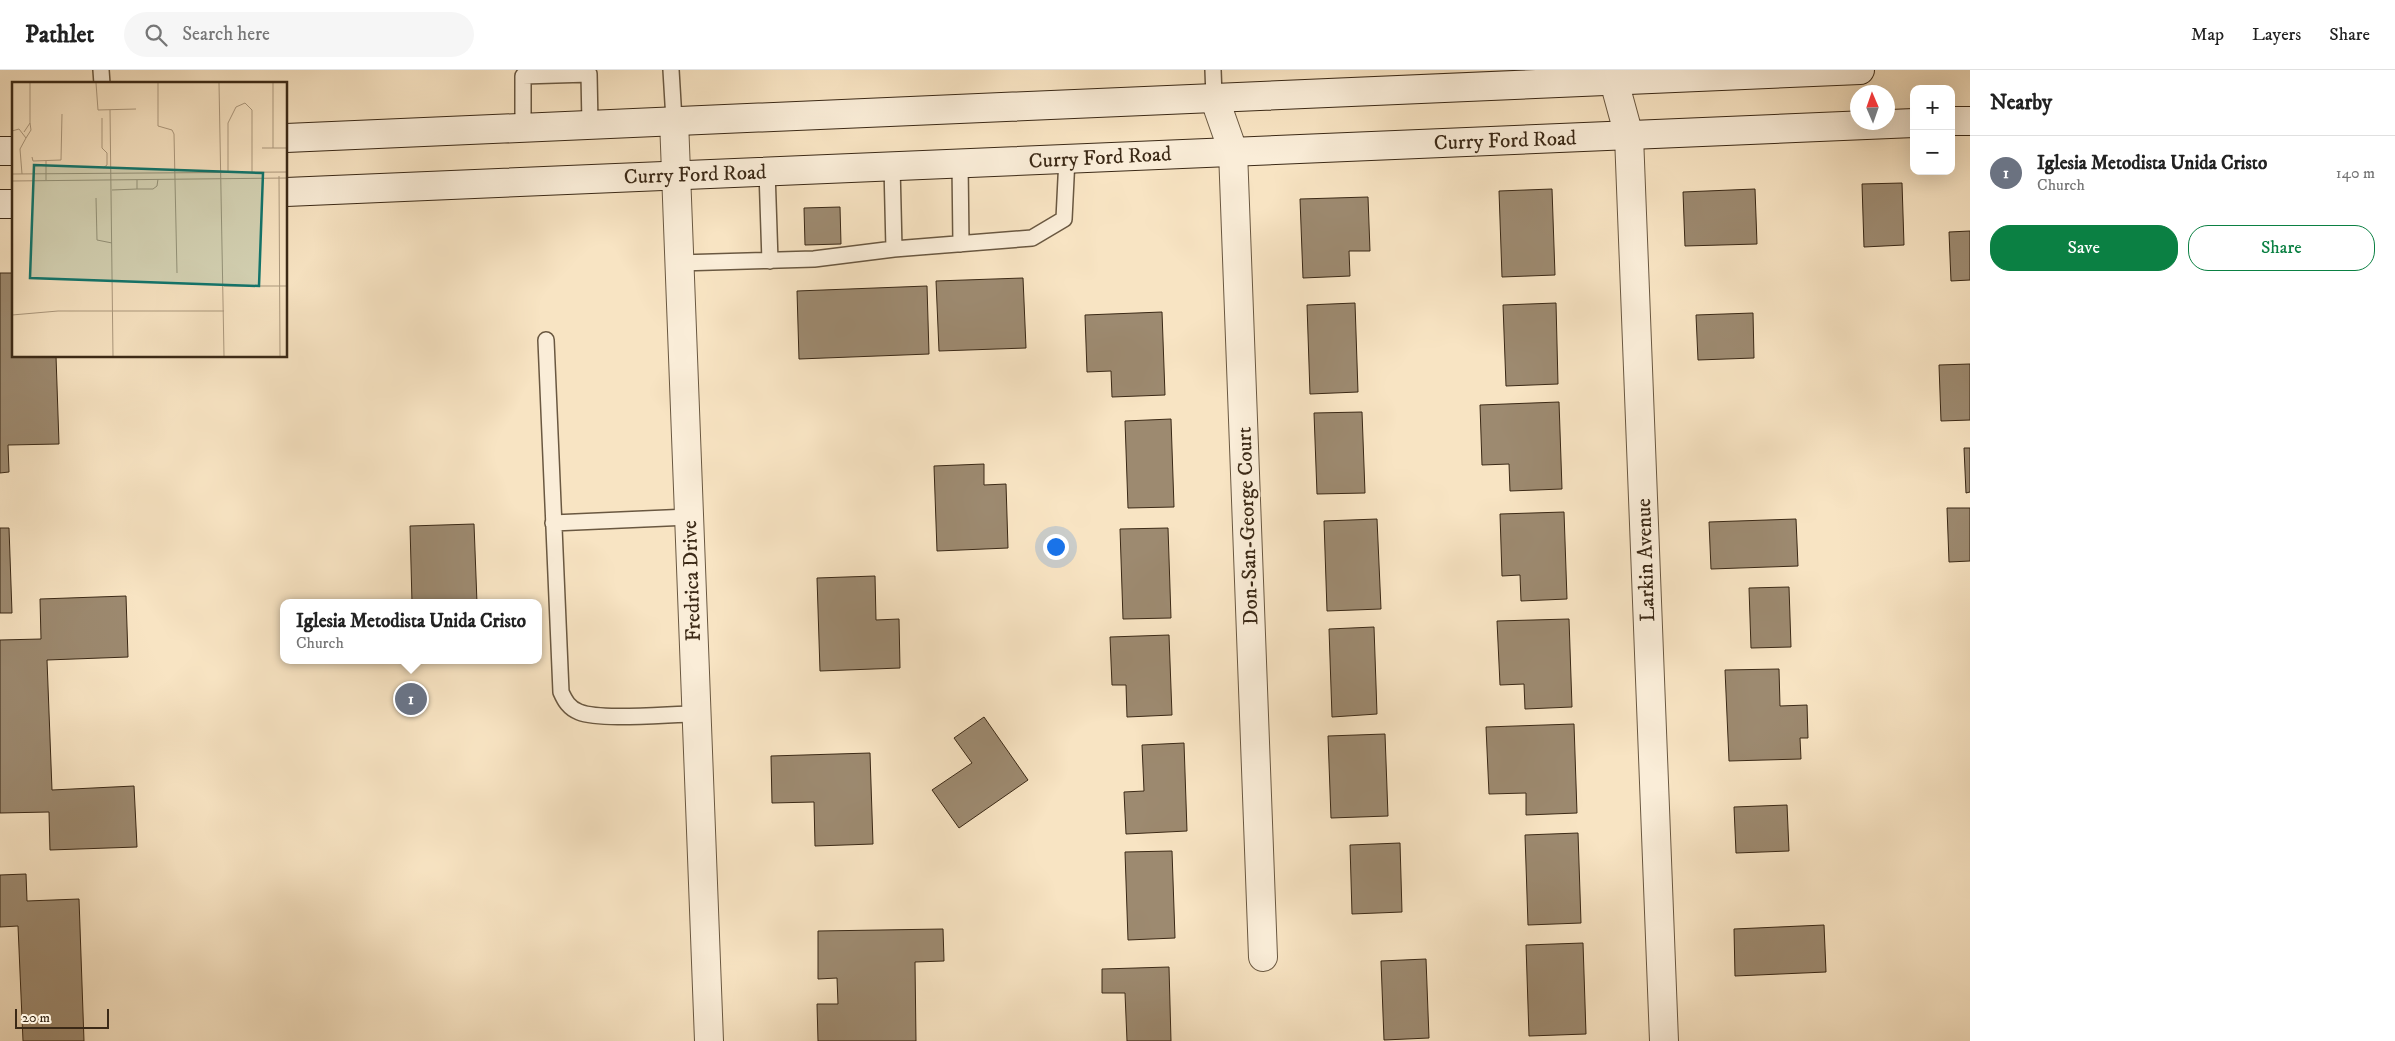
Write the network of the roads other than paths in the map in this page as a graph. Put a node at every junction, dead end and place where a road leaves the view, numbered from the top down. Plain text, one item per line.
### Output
1 (671, 70) edge
2 (1213, 70) edge
3 (1860, 70) edge
4 (592, 72) edge
5 (1668, 74) edge
6 (1613, 76) edge
7 (1214, 97) junction
8 (674, 120) junction
9 (1970, 121) edge
10 (1955, 122) edge
11 (1910, 123) edge
12 (590, 124) junction
13 (523, 127) junction
14 (1629, 136) junction
15 (288, 138) edge
16 (1233, 151) junction
17 (1067, 158) junction
18 (960, 163) junction
19 (892, 166) junction
20 (768, 171) junction
21 (676, 175) junction
22 (288, 192) edge
23 (961, 244) junction
24 (894, 248) junction
25 (770, 261) junction
26 (679, 263) junction
27 (546, 340) dead end
28 (688, 517) junction
29 (553, 522) junction
30 (697, 714) junction
31 (1263, 958) dead end
32 (709, 1041) edge
33 (1664, 1041) edge

1 - 8 lane
2 - 7 lane
3 - 5 main road
4 - 12 lane
4 - 13 lane
5 - 6 main road
6 - 7 main road
6 - 14 main road, Larkin Avenue
7 - 8 main road
7 - 16 main road, Don-San-George Court
8 - 12 main road
8 - 21 main road, Fredrica Drive
9 - 10 main road
11 - 14 main road, Curry Ford Road
12 - 13 main road
13 - 15 main road
14 - 16 main road, Curry Ford Road
14 - 33 main road, Larkin Avenue
16 - 17 main road, Curry Ford Road
16 - 31 main road, Don-San-George Court
17 - 18 main road, Curry Ford Road
17 - 23 lane
18 - 19 main road, Curry Ford Road
18 - 23 lane
19 - 20 main road, Curry Ford Road
19 - 24 lane
20 - 21 main road, Curry Ford Road
20 - 25 lane
21 - 22 main road, Curry Ford Road
21 - 26 main road, Fredrica Drive
23 - 24 lane
24 - 25 lane
25 - 26 lane
26 - 28 main road, Fredrica Drive
27 - 29 lane
28 - 29 lane
28 - 30 main road, Fredrica Drive
29 - 30 lane
30 - 32 main road, Fredrica Drive

